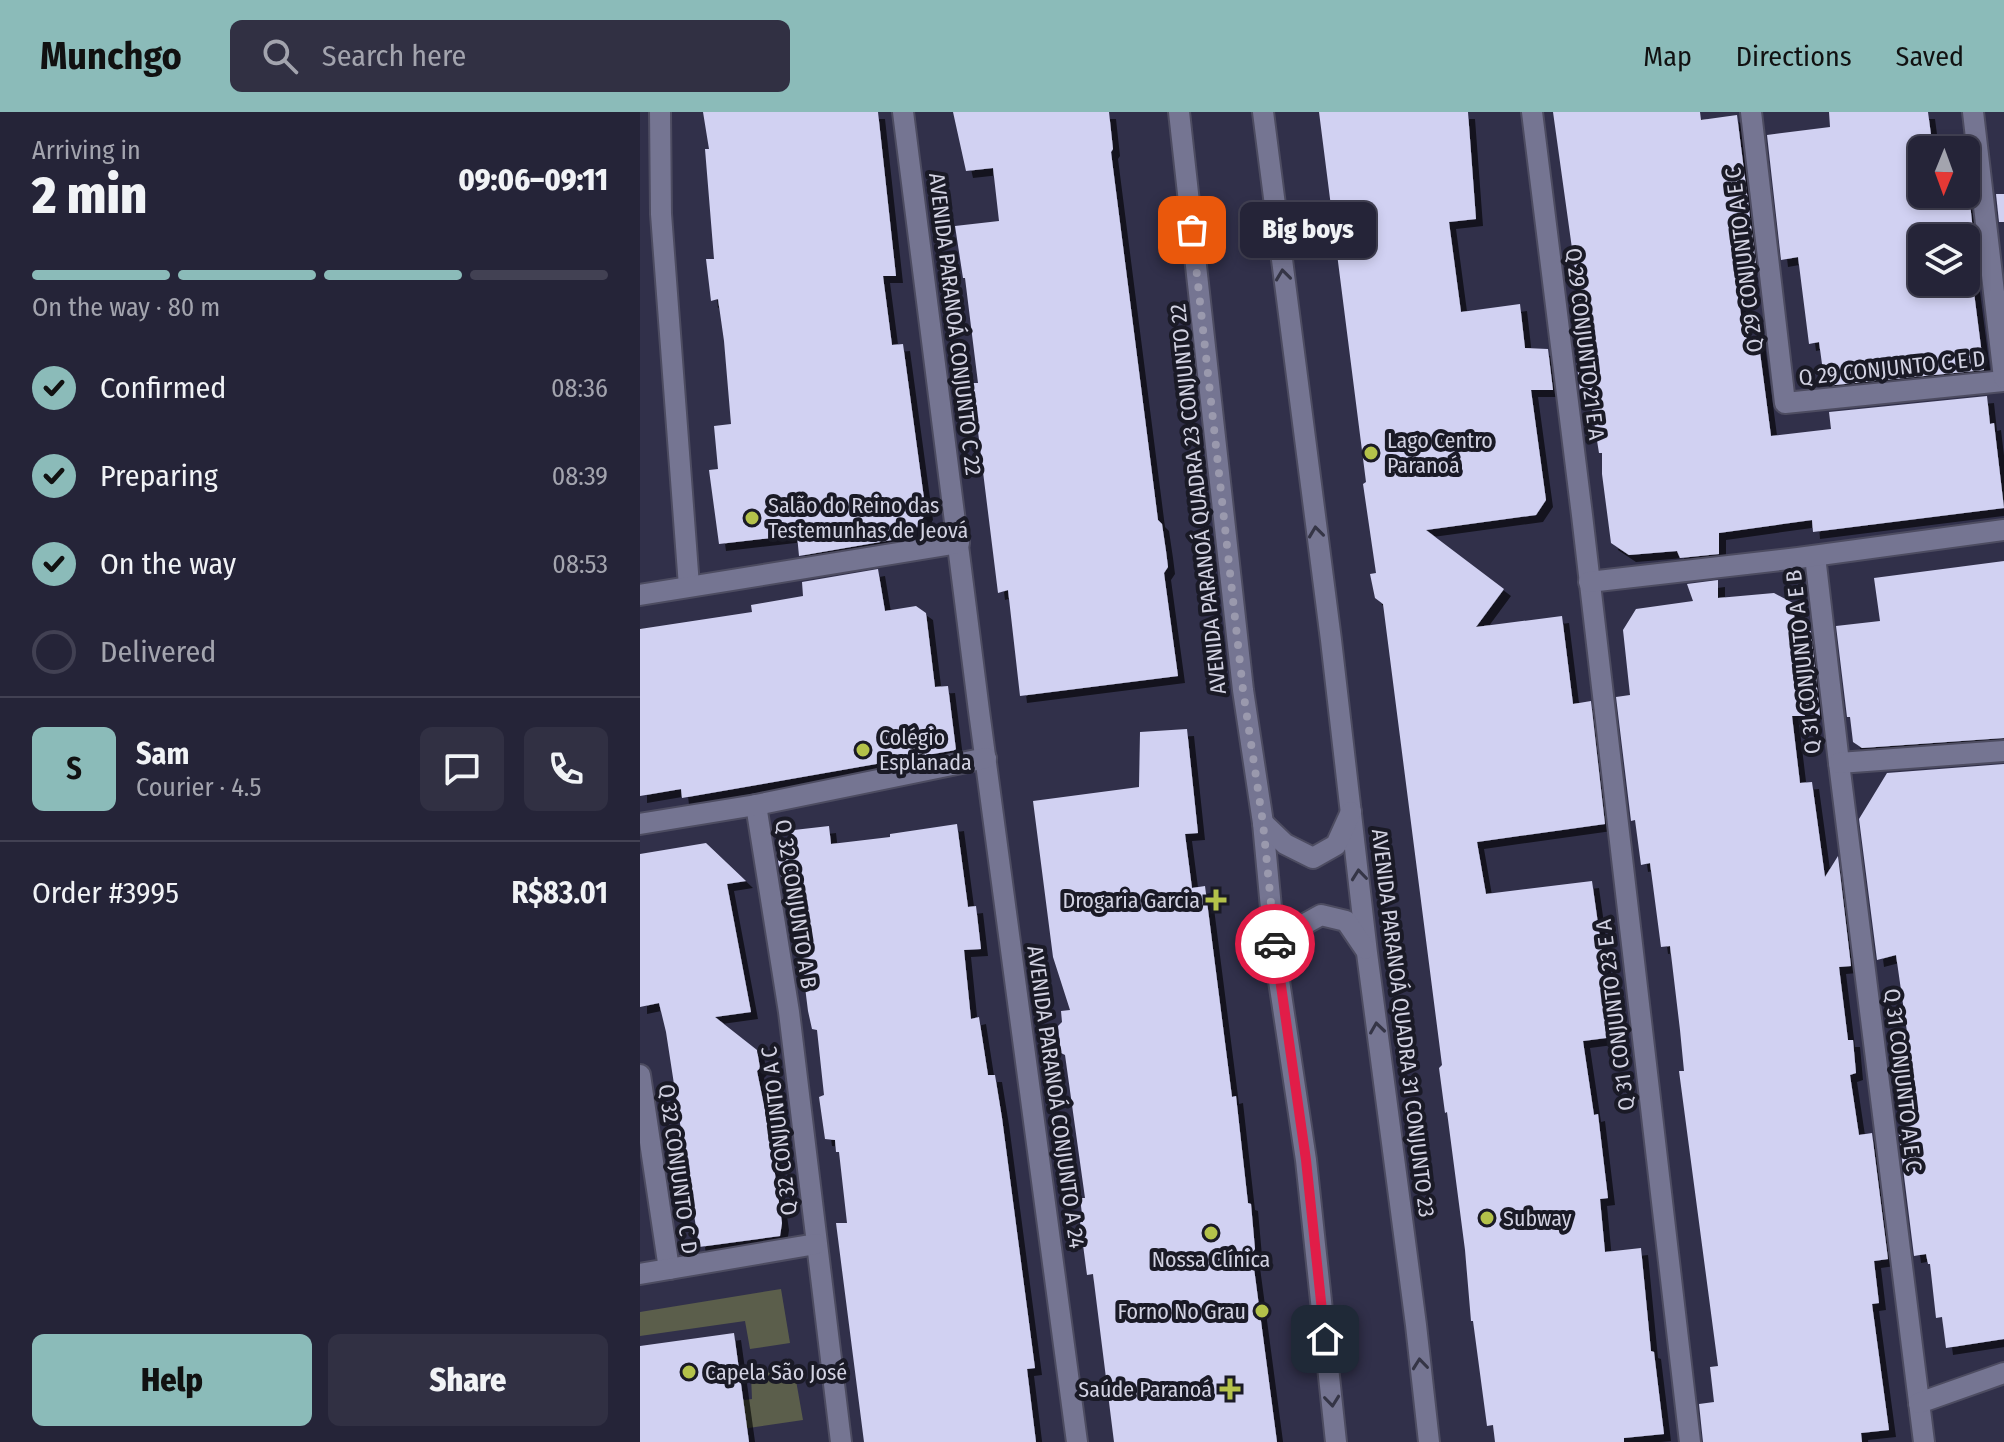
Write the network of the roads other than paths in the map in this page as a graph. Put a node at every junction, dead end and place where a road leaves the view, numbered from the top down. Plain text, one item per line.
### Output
1 (660, 112) edge
2 (903, 112) edge
3 (1179, 112) edge
4 (1263, 112) edge
5 (1532, 112) edge
6 (1751, 112) edge
7 (1973, 112) edge
8 (2004, 380) edge
9 (1785, 403) joint
10 (2004, 530) edge
11 (959, 543) junction
12 (1815, 556) junction
13 (1589, 582) junction
14 (689, 586) junction
15 (640, 595) edge
16 (2004, 751) edge
17 (986, 758) junction
18 (1839, 763) junction
19 (756, 805) junction
20 (1352, 809) junction
21 (1263, 823) junction
22 (640, 824) edge
23 (1367, 953) junction
24 (1276, 961) junction
25 (789, 1012) joint
26 (640, 1075) edge
27 (816, 1244) junction
28 (669, 1269) junction
29 (640, 1274) edge
30 (2004, 1373) edge
31 (1919, 1403) junction
32 (841, 1442) edge
33 (1077, 1442) edge
34 (1336, 1442) edge
35 (1429, 1442) edge
36 (1690, 1442) edge
37 (1924, 1442) edge

1 - 14 street
2 - 11 street, AVENIDA PARANOÁ CONJUNTO C 22
3 - 21 street, AVENIDA PARANOÁ QUADRA 23 CONJUNTO 22
20 -> 4 street, AVENIDA PARANOÁ QUADRA 31 CONJUNTO 23
5 - 13 street, Q 29 CONJUNTO 21 E A
6 - 9 street, Q 29 CONJUNTO A E C
7 - 8 street
8 - 9 street, Q 29 CONJUNTO C E D
10 - 12 street
11 - 14 street
11 - 17 street, AVENIDA PARANOÁ CONJUNTO C 22
12 - 13 street
12 - 18 street, Q 31 CONJUNTO A E B
13 - 36 street, Q 31 CONJUNTO 23 E A
14 - 15 street
16 - 18 street
17 - 19 street
17 - 33 street, AVENIDA PARANOÁ CONJUNTO A 24
18 - 31 street, Q 31 CONJUNTO A E C
19 - 22 street
19 - 25 street, Q 32 CONJUNTO A B
20 - 21 street
23 -> 20 street, AVENIDA PARANOÁ QUADRA 31 CONJUNTO 23
21 - 24 street, AVENIDA PARANOÁ QUADRA 23 CONJUNTO 22
23 - 24 street
35 -> 23 street, AVENIDA PARANOÁ QUADRA 31 CONJUNTO 23
24 -> 34 street, AVENIDA PARANOÁ QUADRA 23 CONJUNTO 22
25 - 27 street, Q 32 CONJUNTO A C
26 - 28 street, Q 32 CONJUNTO C D
27 - 28 street
27 - 32 street, Q 32 CONJUNTO A C
28 - 29 street
30 - 31 street
31 - 37 street, Q 31 CONJUNTO A E C

